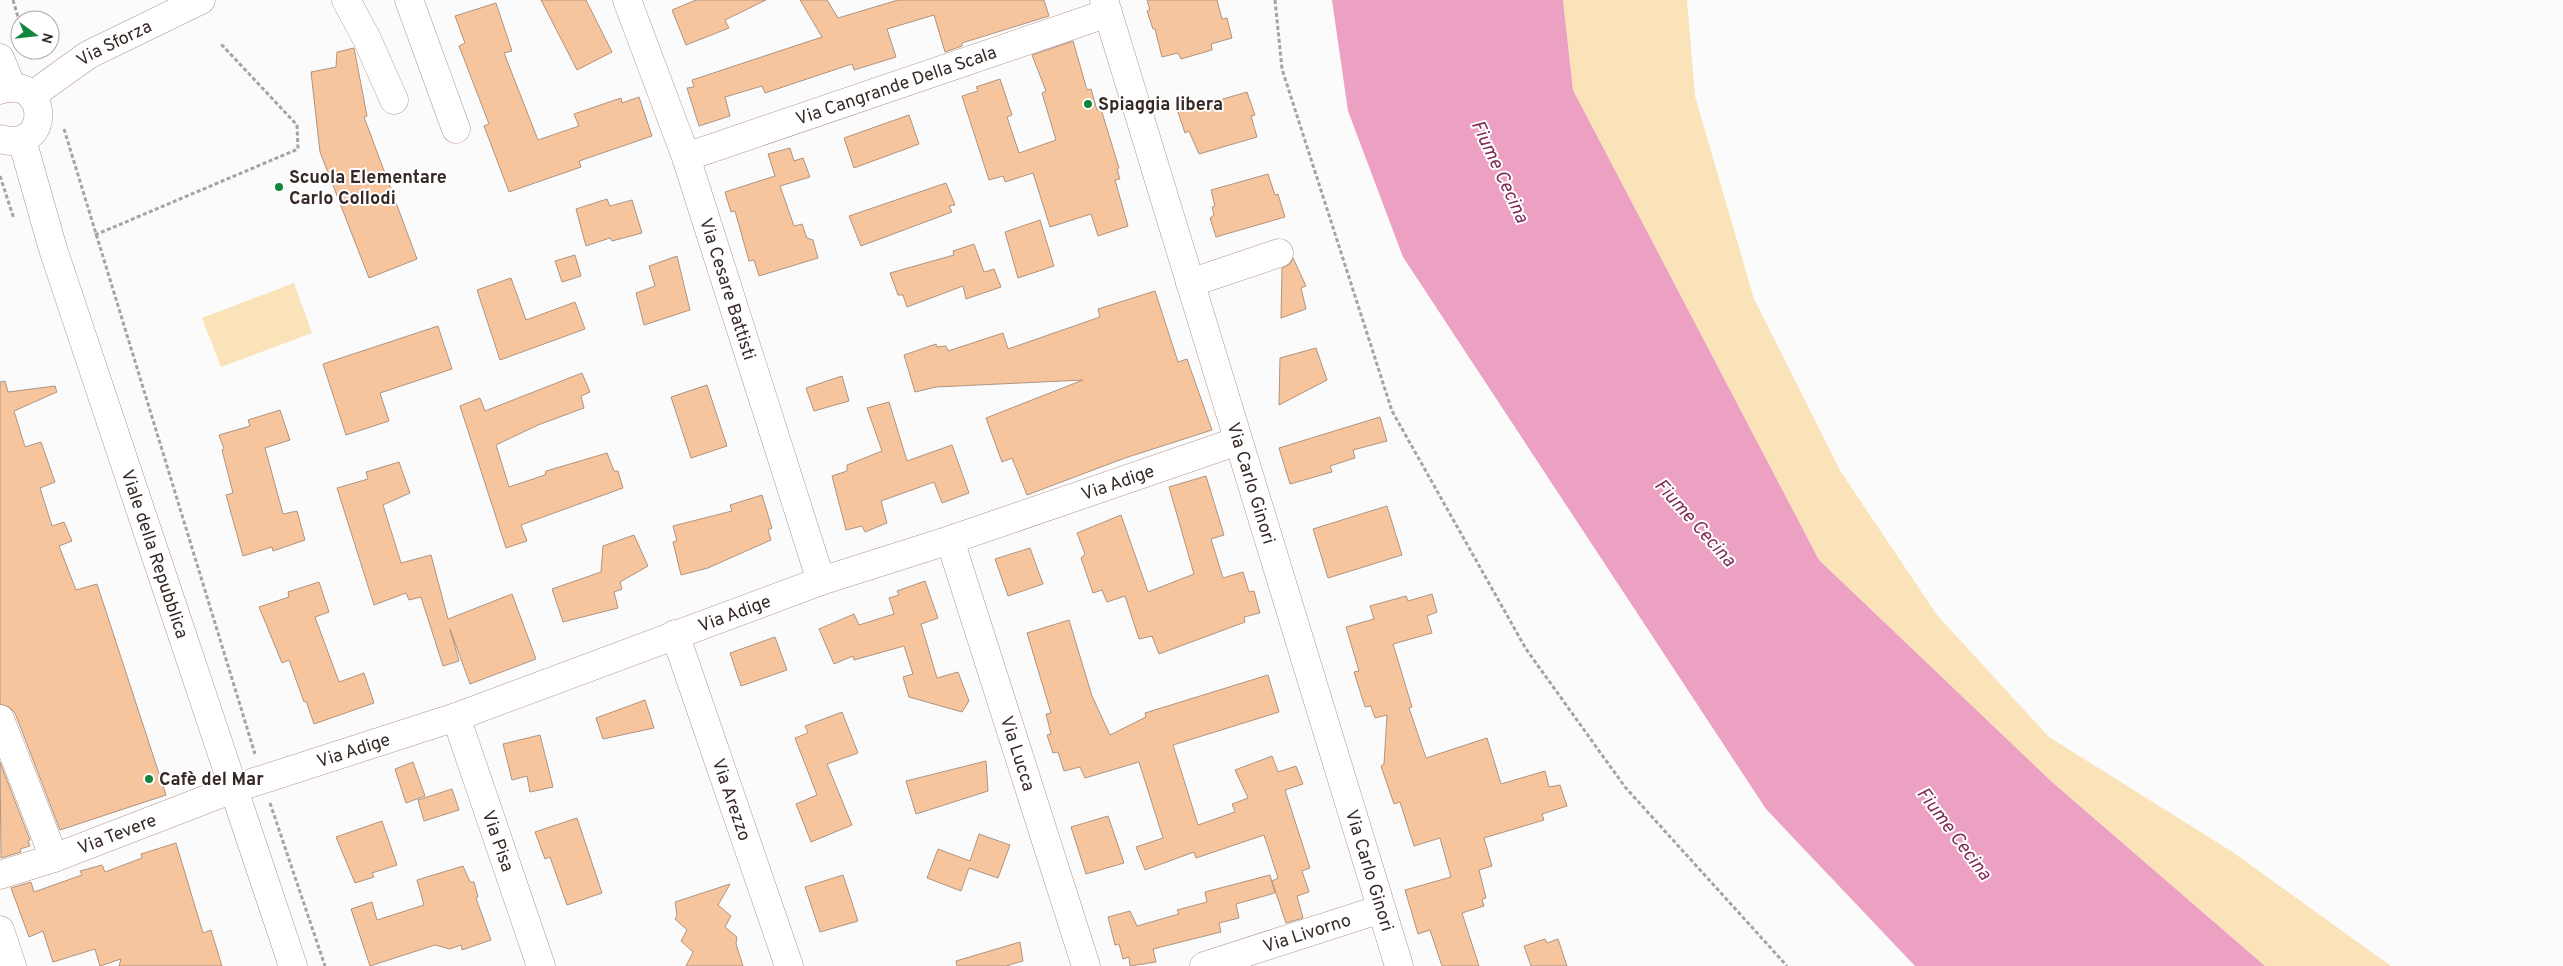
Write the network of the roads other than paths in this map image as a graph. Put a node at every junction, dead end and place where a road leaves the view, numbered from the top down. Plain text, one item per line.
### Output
1 (201, 0) edge
2 (346, 0) edge
3 (409, 0) edge
4 (635, 3) edge
5 (1106, 6) edge
6 (0, 58) edge
7 (14, 91) edge
8 (394, 100) dead end
9 (456, 128) dead end
10 (11, 139) edge
11 (686, 157) junction
12 (1279, 253) dead end
13 (1190, 283) junction
14 (1238, 440) junction
15 (950, 540) junction
16 (821, 581) junction
17 (675, 634) junction
18 (456, 717) junction
19 (0, 719) edge
20 (233, 789) junction
21 (54, 858) junction
22 (0, 876) edge
23 (1381, 909) junction
24 (0, 930) edge
25 (12, 966) edge
26 (293, 966) edge
27 (541, 966) edge
28 (789, 966) edge
29 (1086, 966) edge
30 (1204, 966) edge
31 (1399, 966) edge

1 - 7 street, Via Sforza
2 - 8 street
3 - 9 street
4 - 11 street, Via Cesare Battisti
5 - 11 street, Via Cangrande Della Scala
5 - 13 street, Via Carlo Ginori
6 - 7 street, Viale della Repubblica
7 - 10 street, Viale della Repubblica
10 - 20 street, Viale della Repubblica
11 - 16 street, Via Cesare Battisti
12 - 13 street
13 - 14 street, Via Carlo Ginori
14 - 15 street, Via Adige
14 - 23 street, Via Carlo Ginori
15 - 16 street, Via Adige
15 - 29 street, Via Lucca
16 - 17 street, Via Adige
17 - 18 street, Via Adige
17 - 28 street, Via Arezzo
18 - 20 street, Via Adige
18 - 27 street, Via Pisa
19 - 21 street
20 - 21 street, Via Tevere
20 - 26 street, Viale della Repubblica
21 - 22 street, Via Tevere
23 - 30 street, Via Livorno
23 - 31 street, Via Carlo Ginori
24 - 25 street

